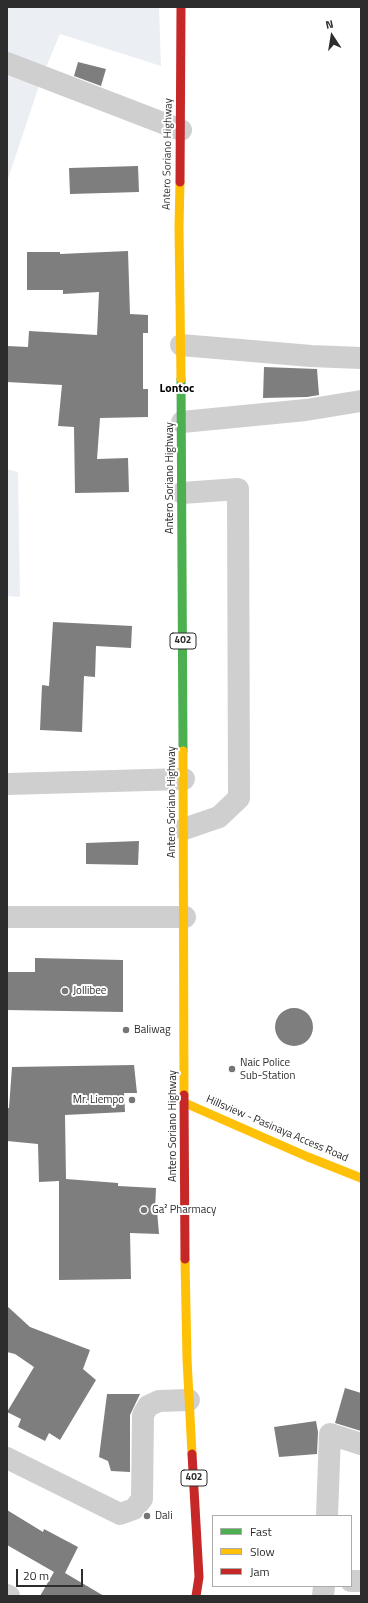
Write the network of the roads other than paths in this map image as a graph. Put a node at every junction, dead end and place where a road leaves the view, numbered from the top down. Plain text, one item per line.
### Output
1 (181, 7) edge
2 (7, 63) edge
3 (181, 130) junction
4 (181, 345) junction
5 (361, 358) edge
6 (361, 400) edge
7 (182, 422) junction
8 (182, 493) junction
9 (184, 779) junction
10 (7, 784) edge
11 (184, 829) junction
12 (7, 917) edge
13 (184, 917) junction
14 (185, 1102) junction
15 (361, 1178) edge
16 (189, 1400) junction
17 (361, 1444) edge
18 (7, 1458) edge
19 (326, 1515) edge
20 (196, 1596) edge

1 - 3 main road, Antero Soriano Highway / 402
2 - 3 street
3 - 4 main road, Antero Soriano Highway / 402
4 - 5 street
4 - 7 main road, Antero Soriano Highway / 402
6 - 7 street
7 - 8 main road, Antero Soriano Highway / 402
8 - 9 main road, Antero Soriano Highway / 402
8 - 11 street
9 - 10 street
9 - 11 main road, Antero Soriano Highway / 402
11 - 13 main road, Antero Soriano Highway / 402
12 - 13 street
13 - 14 main road, Antero Soriano Highway / 402
14 - 15 main road, Hillsview - Pasinaya Access Road
14 - 16 main road, Antero Soriano Highway / 402
16 - 18 street
16 - 20 main road, Antero Soriano Highway / 402
17 - 19 street

